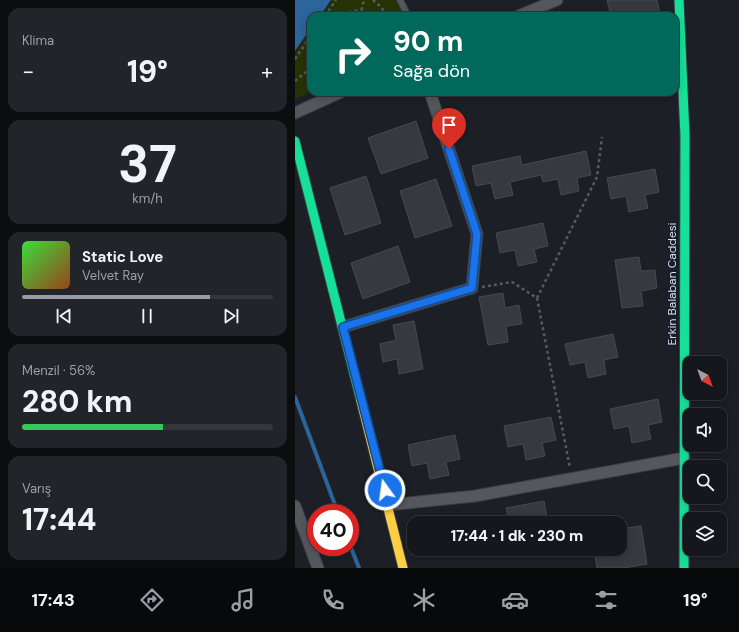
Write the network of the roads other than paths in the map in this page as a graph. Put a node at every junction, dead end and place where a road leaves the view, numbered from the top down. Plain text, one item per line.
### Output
1 (400, 0) edge
2 (557, 0) edge
3 (679, 0) edge
4 (406, 12) edge
5 (528, 12) edge
6 (332, 96) edge
7 (431, 96) edge
8 (295, 112) edge
9 (295, 140) edge
10 (343, 327) junction
11 (684, 458) junction
12 (388, 505) junction
13 (295, 506) edge
14 (318, 568) edge
15 (403, 568) edge
16 (684, 568) edge

1 - 4 lane
2 - 5 street
3 - 11 street, Erkin Balaban Caddesi
6 - 8 street
7 - 10 street
9 - 10 street
10 - 12 street
11 - 12 street
11 - 16 street, Erkin Balaban Caddesi
12 - 15 street
13 - 14 street

